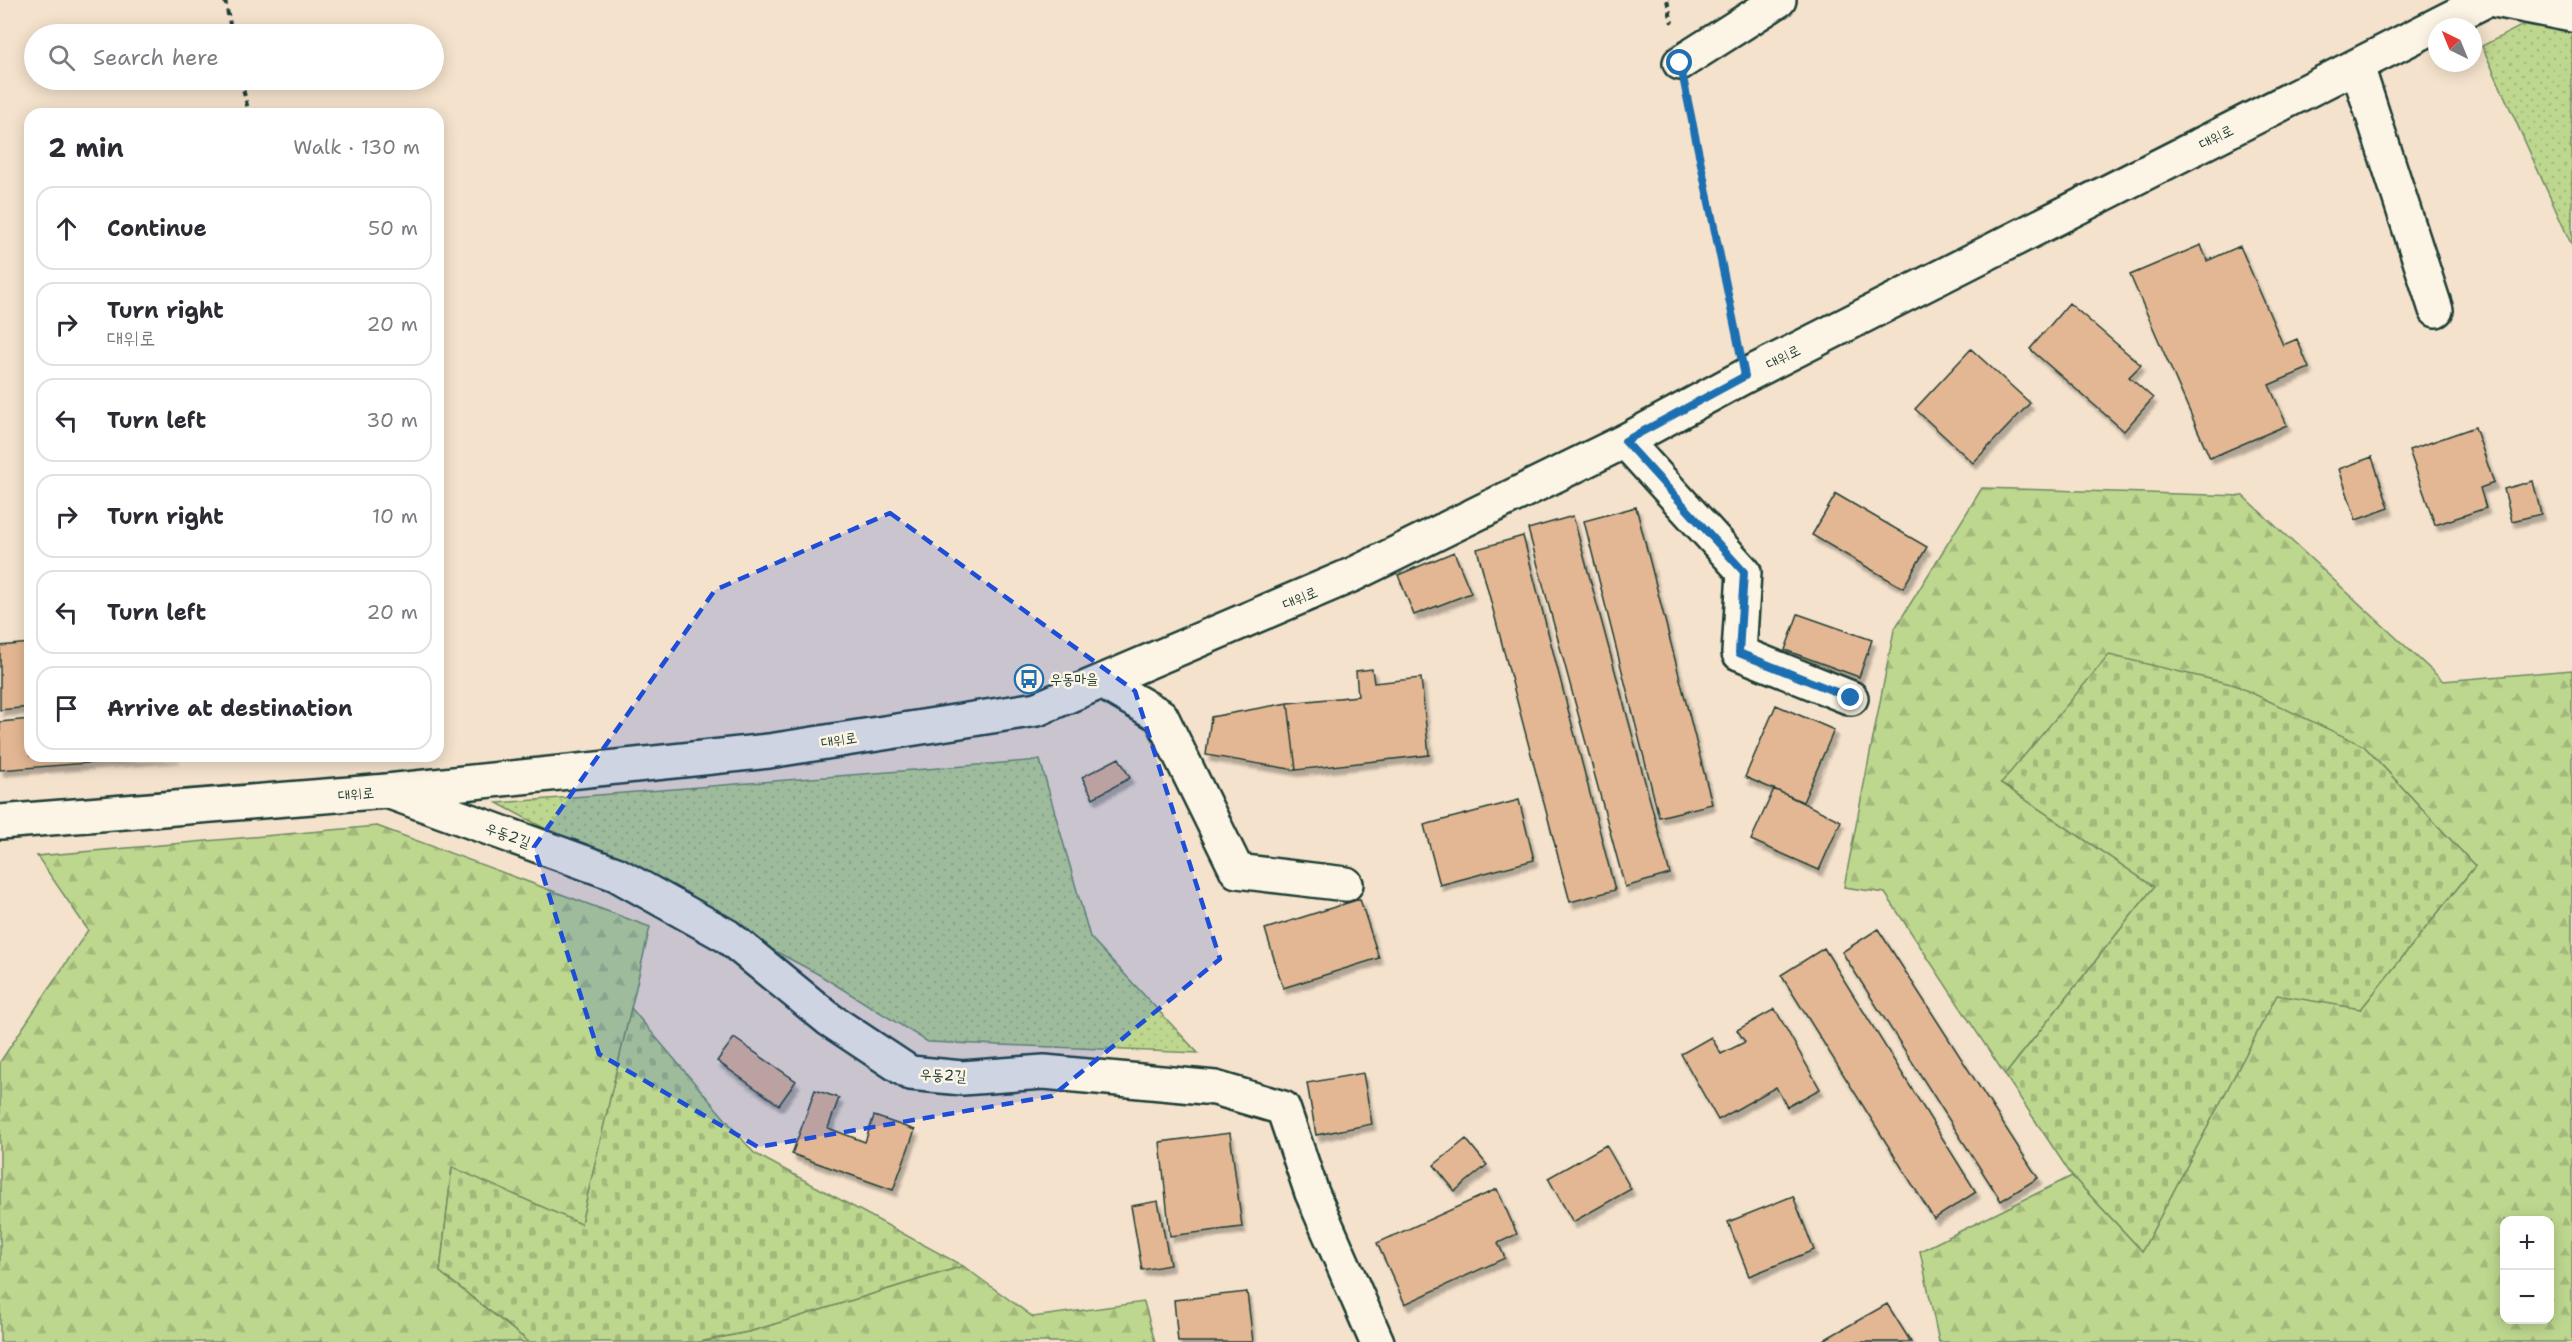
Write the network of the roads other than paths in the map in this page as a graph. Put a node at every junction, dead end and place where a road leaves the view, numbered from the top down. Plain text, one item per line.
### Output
1 (1779, 0) edge
2 (2486, 0) edge
3 (2495, 0) edge
4 (2572, 15) edge
5 (1680, 63) road end
6 (2357, 66) junction
7 (2436, 310) dead end
8 (1625, 441) junction
9 (1102, 682) junction
10 (1851, 698) dead end
11 (387, 791) junction
12 (0, 822) edge
13 (1346, 884) dead end
14 (1377, 1342) edge

1 - 5 main road
2 - 6 main road, 대위로
3 - 4 main road
6 - 7 main road
6 - 8 main road, 대위로
8 - 9 main road, 대위로
8 - 10 main road
9 - 11 main road, 대위로
9 - 13 main road
11 - 12 main road, 대위로
11 - 14 main road, 우동2길

